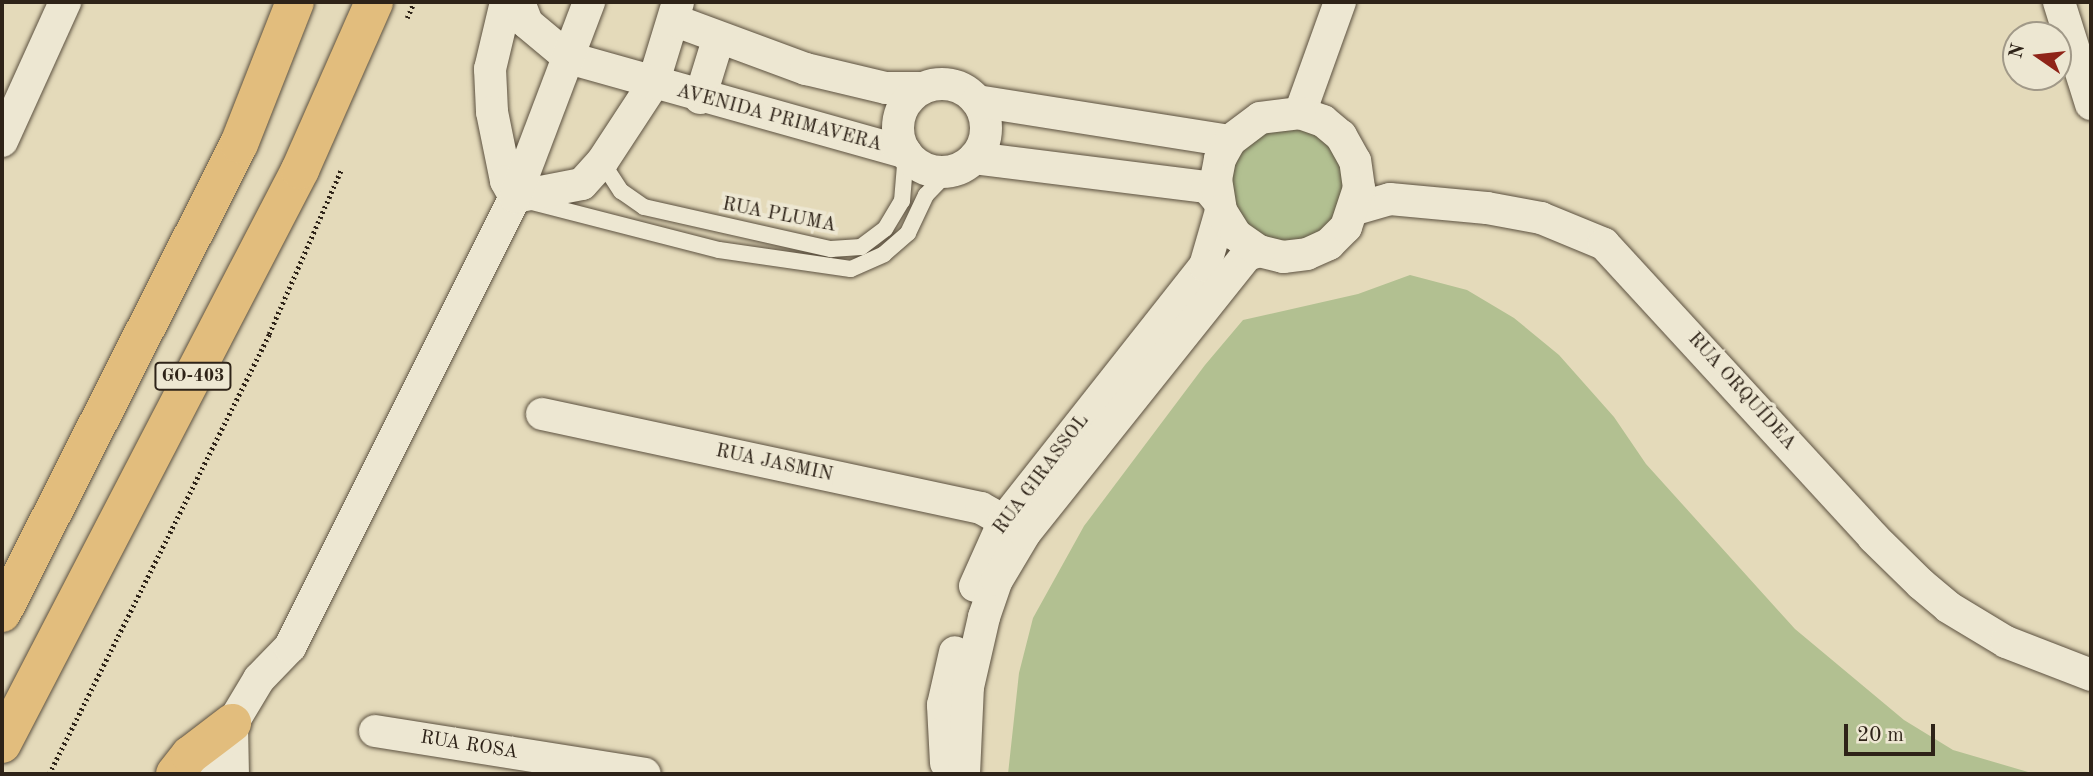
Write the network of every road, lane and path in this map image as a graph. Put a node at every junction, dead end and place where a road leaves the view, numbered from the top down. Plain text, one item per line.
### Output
1 (65, 2) edge
2 (295, 2) edge
3 (374, 2) edge
4 (414, 2) edge
5 (506, 2) edge
6 (519, 2) edge
7 (589, 2) edge
8 (1340, 2) edge
9 (2059, 2) edge
10 (677, 11) edge
11 (403, 27) dead end
12 (718, 40) junction
13 (569, 58) junction
14 (653, 84) junction
15 (923, 88) junction
16 (700, 98) junction
17 (977, 101) junction
18 (2091, 104) edge
19 (1300, 113) junction
20 (2, 141) edge
21 (1230, 141) junction
22 (906, 153) junction
23 (602, 163) junction
24 (961, 165) junction
25 (342, 168) dead end
26 (515, 197) junction
27 (1219, 206) junction
28 (1355, 209) junction
29 (1259, 251) junction
30 (542, 414) dead end
31 (1015, 526) junction
32 (2, 613) edge
33 (2091, 675) edge
34 (232, 723) junction
35 (375, 731) dead end
36 (2, 744) edge
37 (49, 774) edge
38 (174, 774) edge
39 (202, 774) edge
40 (233, 774) edge
41 (645, 774) edge
42 (946, 774) edge
43 (964, 774) edge

1 - 20 street
2 - 32 main road, GO-403
3 - 36 main road, GO-403
4 - 11 path
5 - 26 street
6 - 13 street
7 - 13 street
8 - 19 street
9 - 18 street
10 - 12 street
10 - 14 street
12 - 15 street
12 - 16 street
13 - 14 street, AVENIDA PRIMAVERA
13 - 26 street
14 - 16 street, AVENIDA PRIMAVERA
14 - 23 street
15 - 17 street
15 - 22 street, AVENIDA PRIMAVERA
16 - 22 street, AVENIDA PRIMAVERA
17 - 21 street
17 - 24 street
19 - 21 street
19 - 28 street
21 - 27 street, RUA GIRASSOL
22 - 23 lane, RUA PLUMA
22 - 24 street, AVENIDA PRIMAVERA
23 - 26 street
24 - 26 lane
24 - 27 street, AVENIDA PRIMAVERA
25 - 37 path
26 - 34 street
27 - 29 street
27 - 31 street, RUA GIRASSOL
28 - 29 street
28 - 33 street, RUA ORQUÍDEA
29 - 31 street, RUA GIRASSOL
30 - 31 street, RUA JASMIN
31 - 42 street, RUA GIRASSOL
31 - 43 street, RUA GIRASSOL
34 - 38 main road
34 - 39 street
34 - 40 street
35 - 41 street, RUA ROSA

